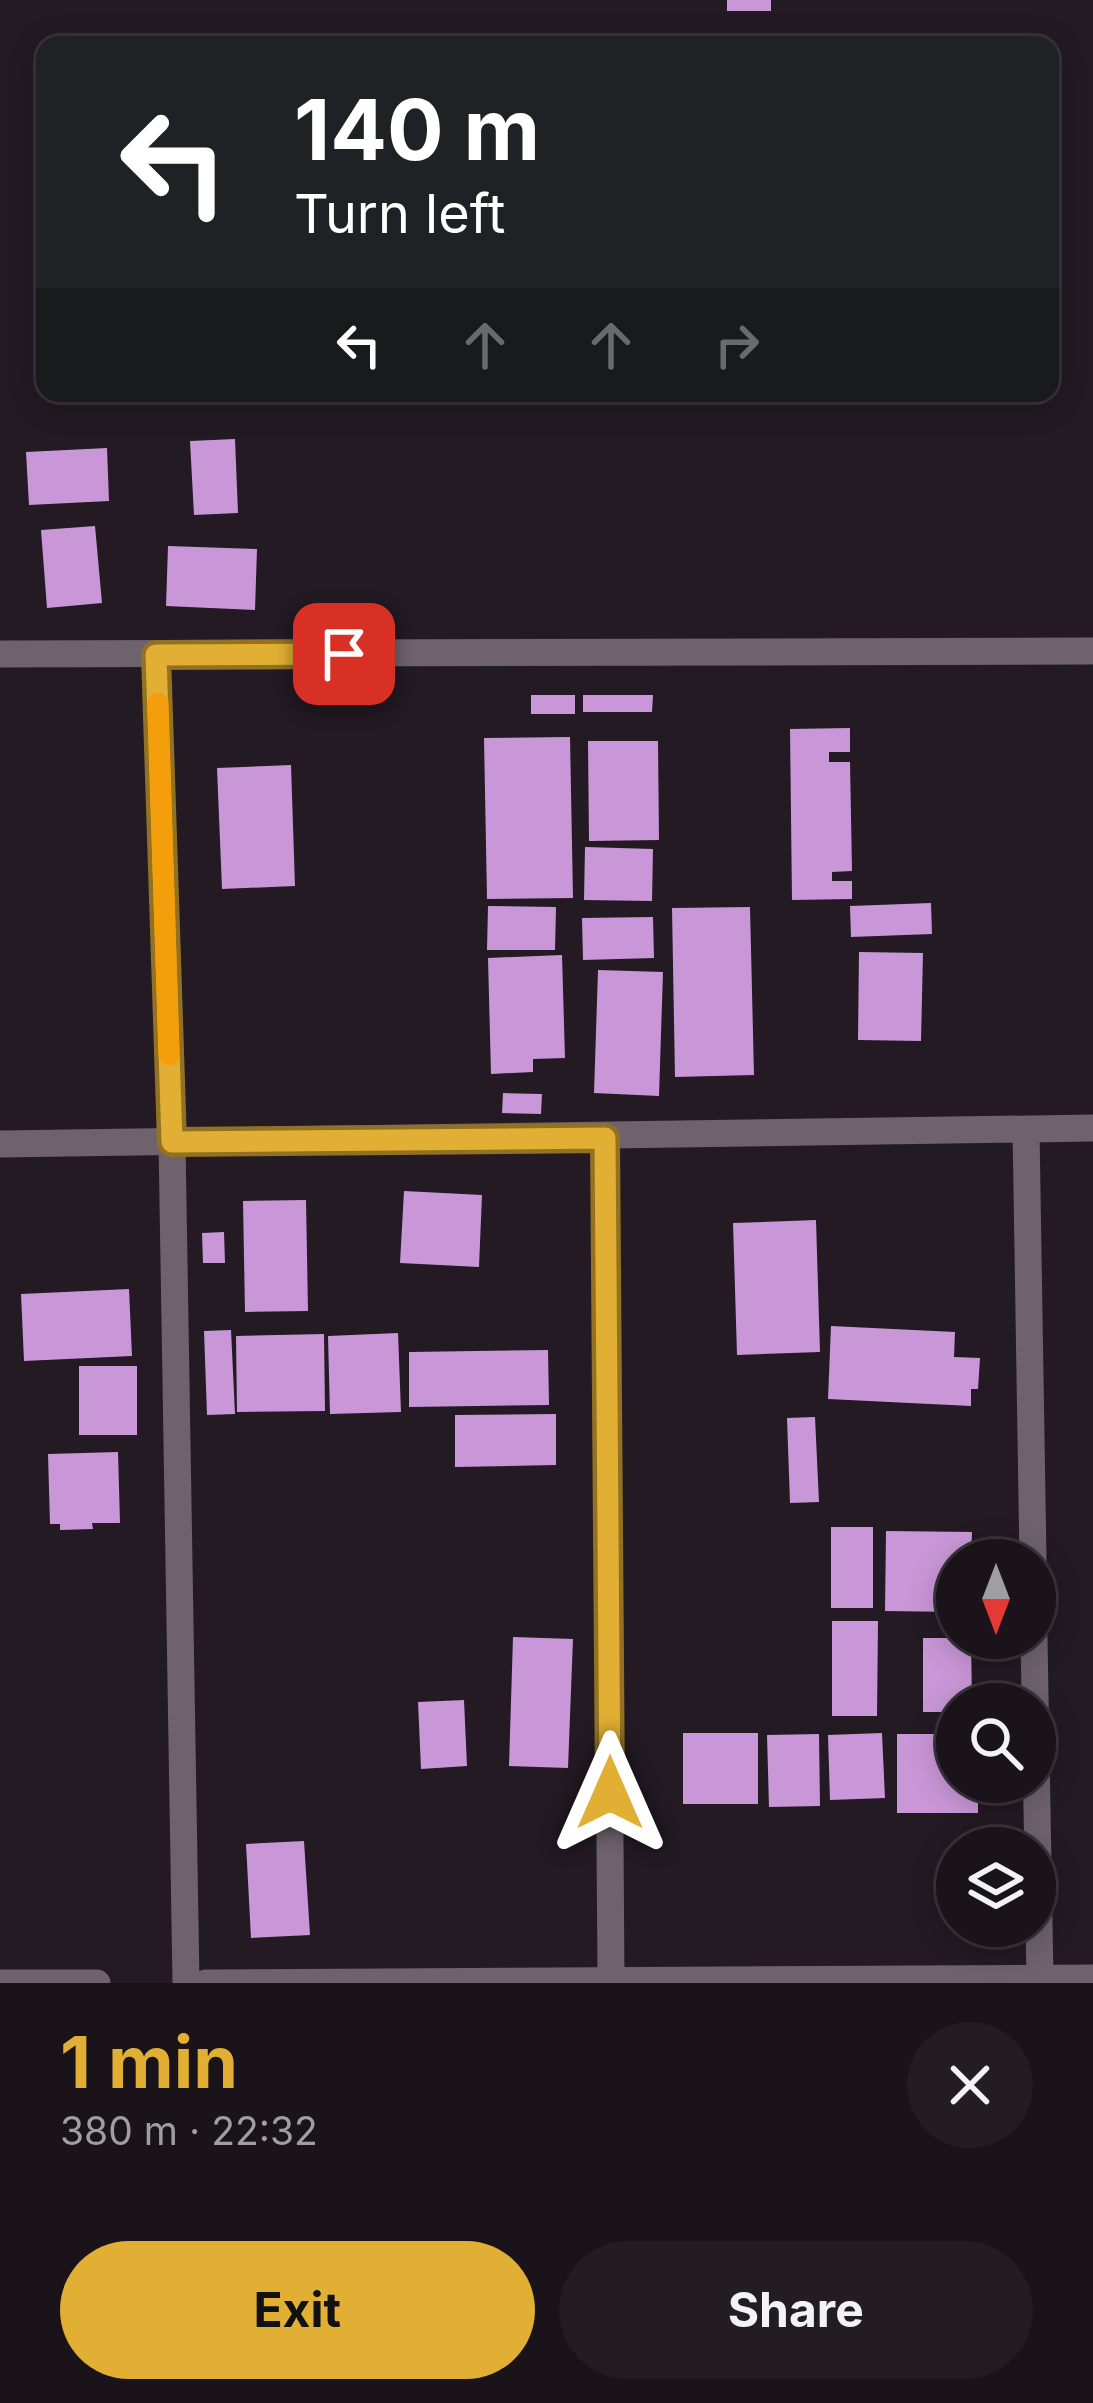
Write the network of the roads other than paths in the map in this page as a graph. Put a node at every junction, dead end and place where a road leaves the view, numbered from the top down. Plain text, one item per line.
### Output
1 (1093, 651) edge
2 (0, 654) edge
3 (156, 655) junction
4 (1093, 1128) edge
5 (1026, 1129) junction
6 (605, 1138) junction
7 (172, 1142) junction
8 (0, 1144) edge
9 (1033, 1539) edge
10 (1034, 1659) edge
11 (1040, 1978) junction
12 (1093, 1978) edge
13 (611, 1980) junction
14 (0, 1983) edge
15 (97, 1983) edge
16 (186, 1983) edge
17 (206, 1983) edge

1 - 3 street
2 - 3 street
3 - 7 street
4 - 5 street
5 - 6 street
5 - 9 street
6 - 7 street
6 - 13 street
7 - 8 street
7 - 16 street
10 - 11 street
11 - 12 street
11 - 13 street
13 - 17 street
14 - 15 street

